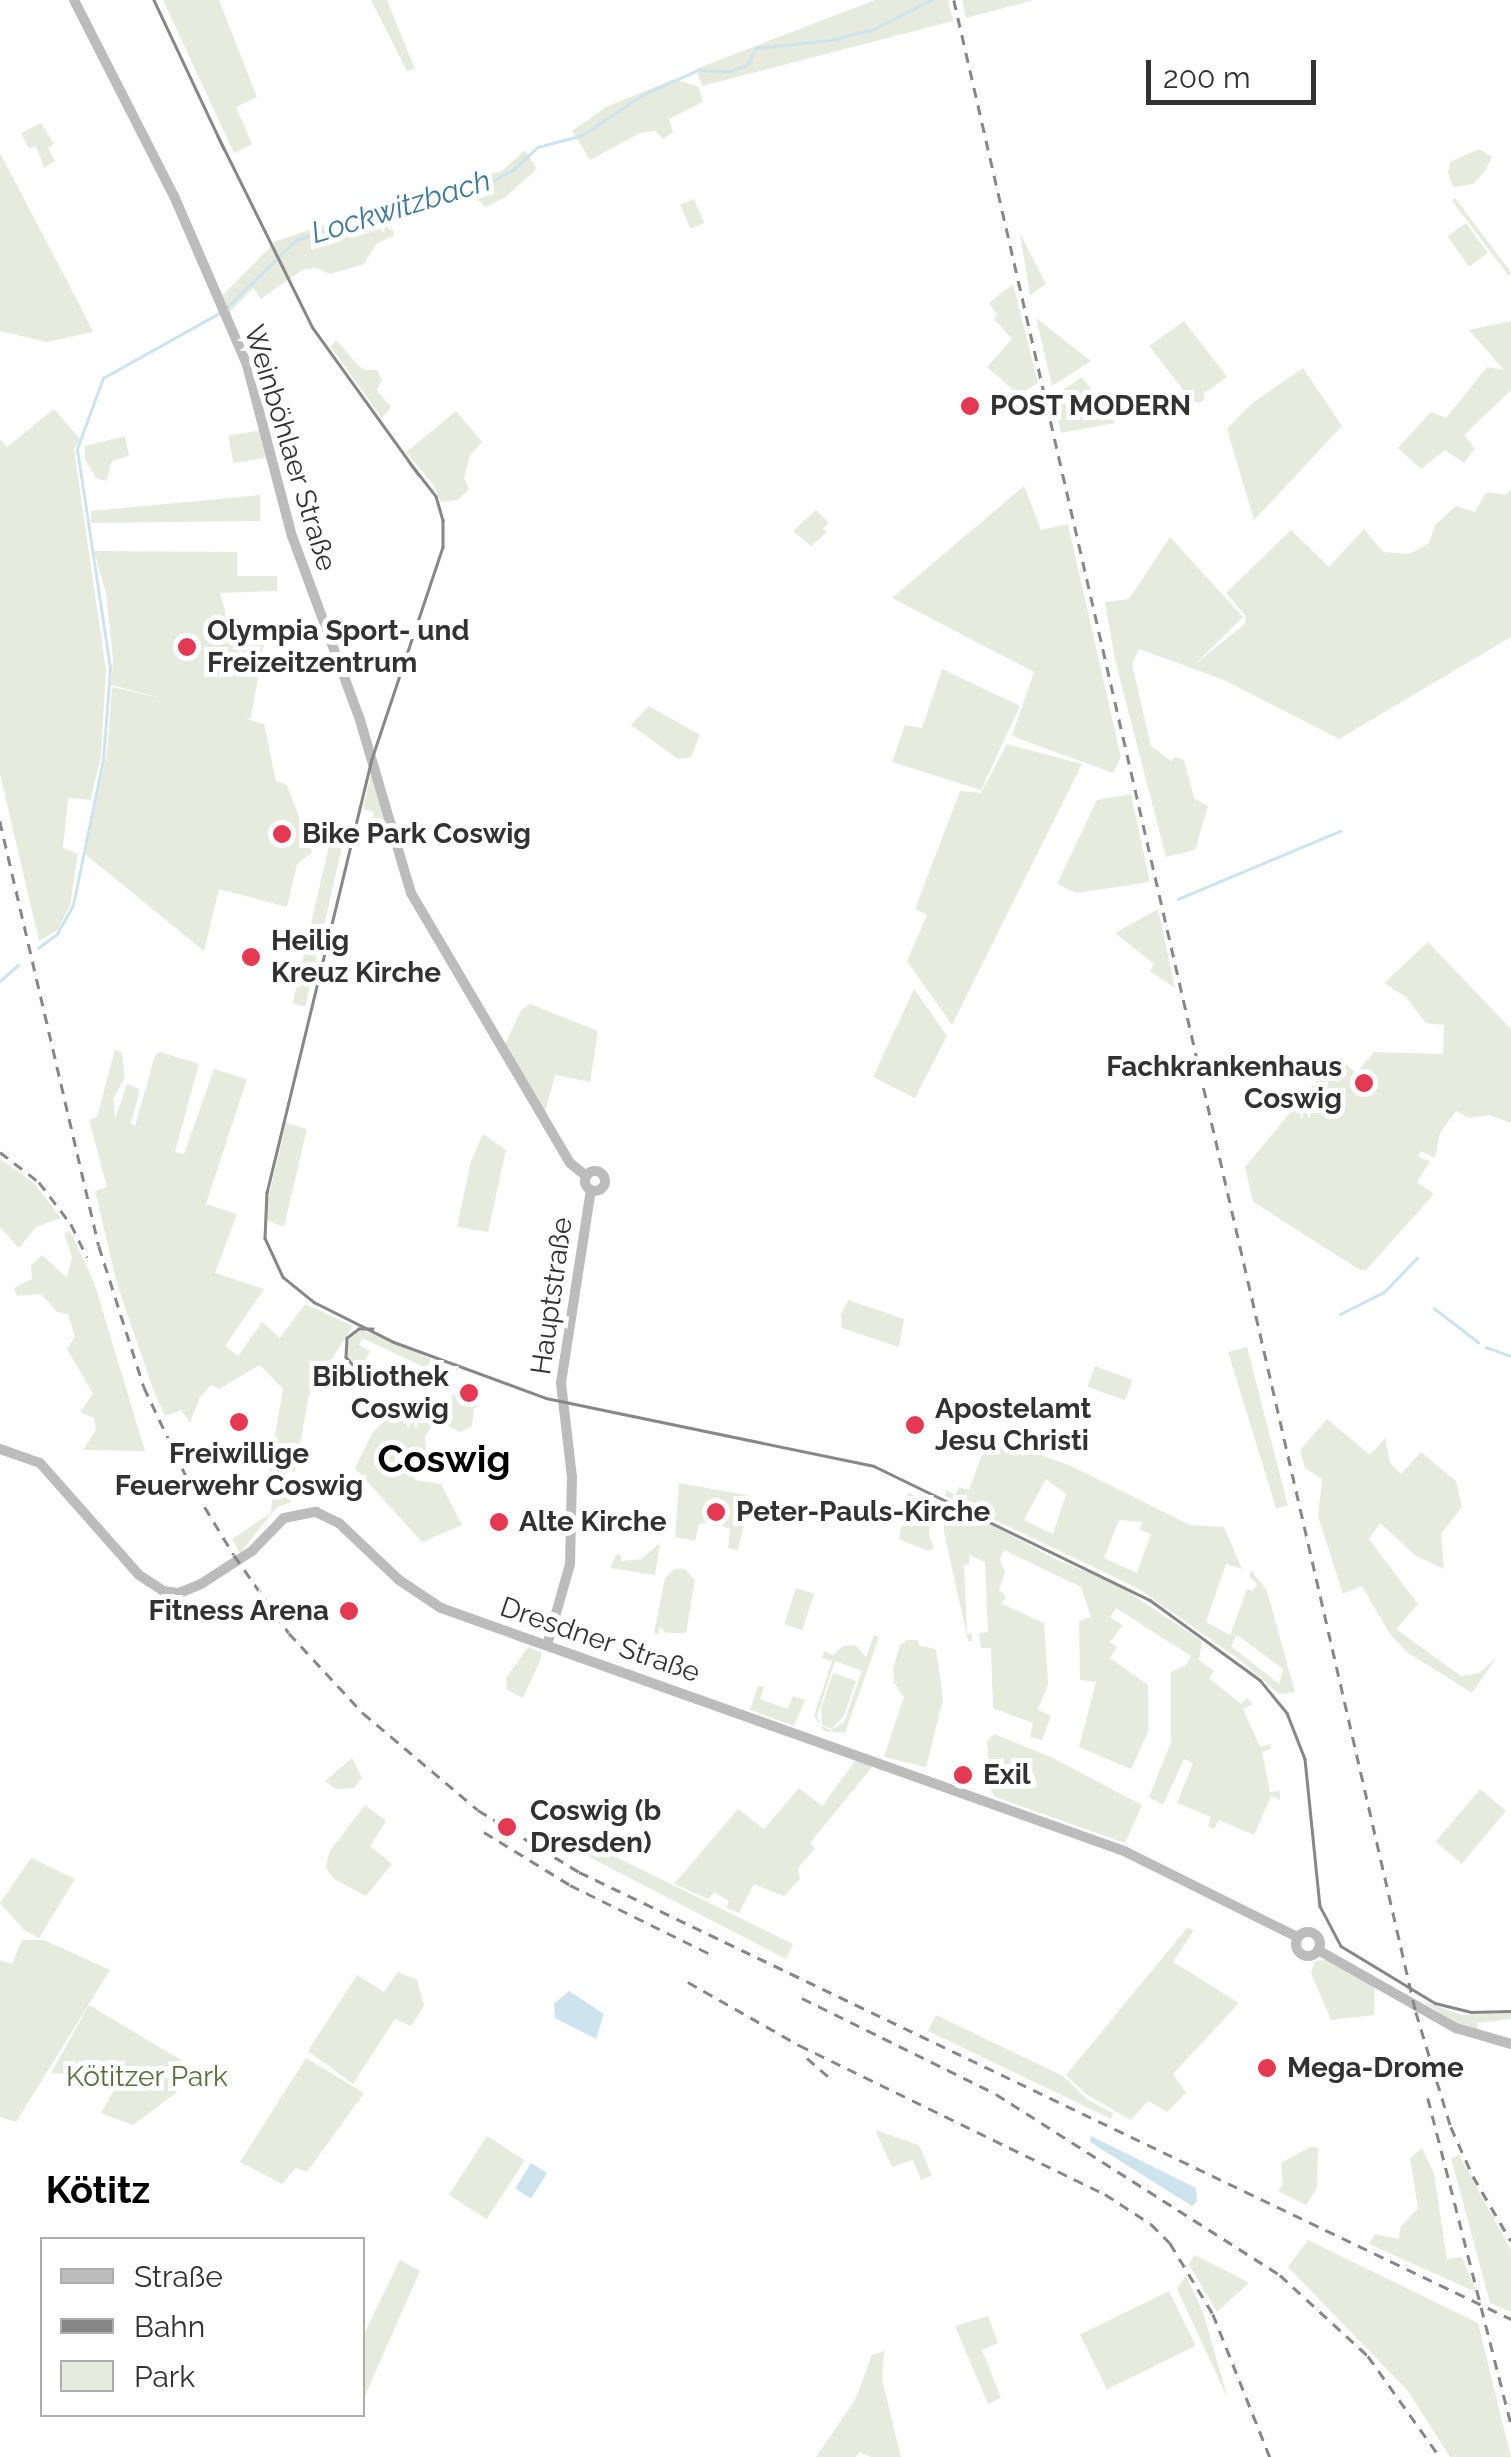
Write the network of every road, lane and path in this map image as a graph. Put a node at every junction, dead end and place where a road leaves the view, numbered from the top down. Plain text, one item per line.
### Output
1 (74, 0) edge
2 (592, 1190) joint
3 (0, 1449) edge
4 (548, 1646) junction
5 (1297, 1937) junction
6 (1318, 1950) junction
7 (1511, 2044) edge

1 - 2 main road, Weinböhlaer Straße
2 - 4 main road, Hauptstraße
3 - 4 main road, Dresdner Straße
4 - 5 main road, Dresdner Straße
5 - 6 main road
5 - 6 main road
6 - 7 main road

